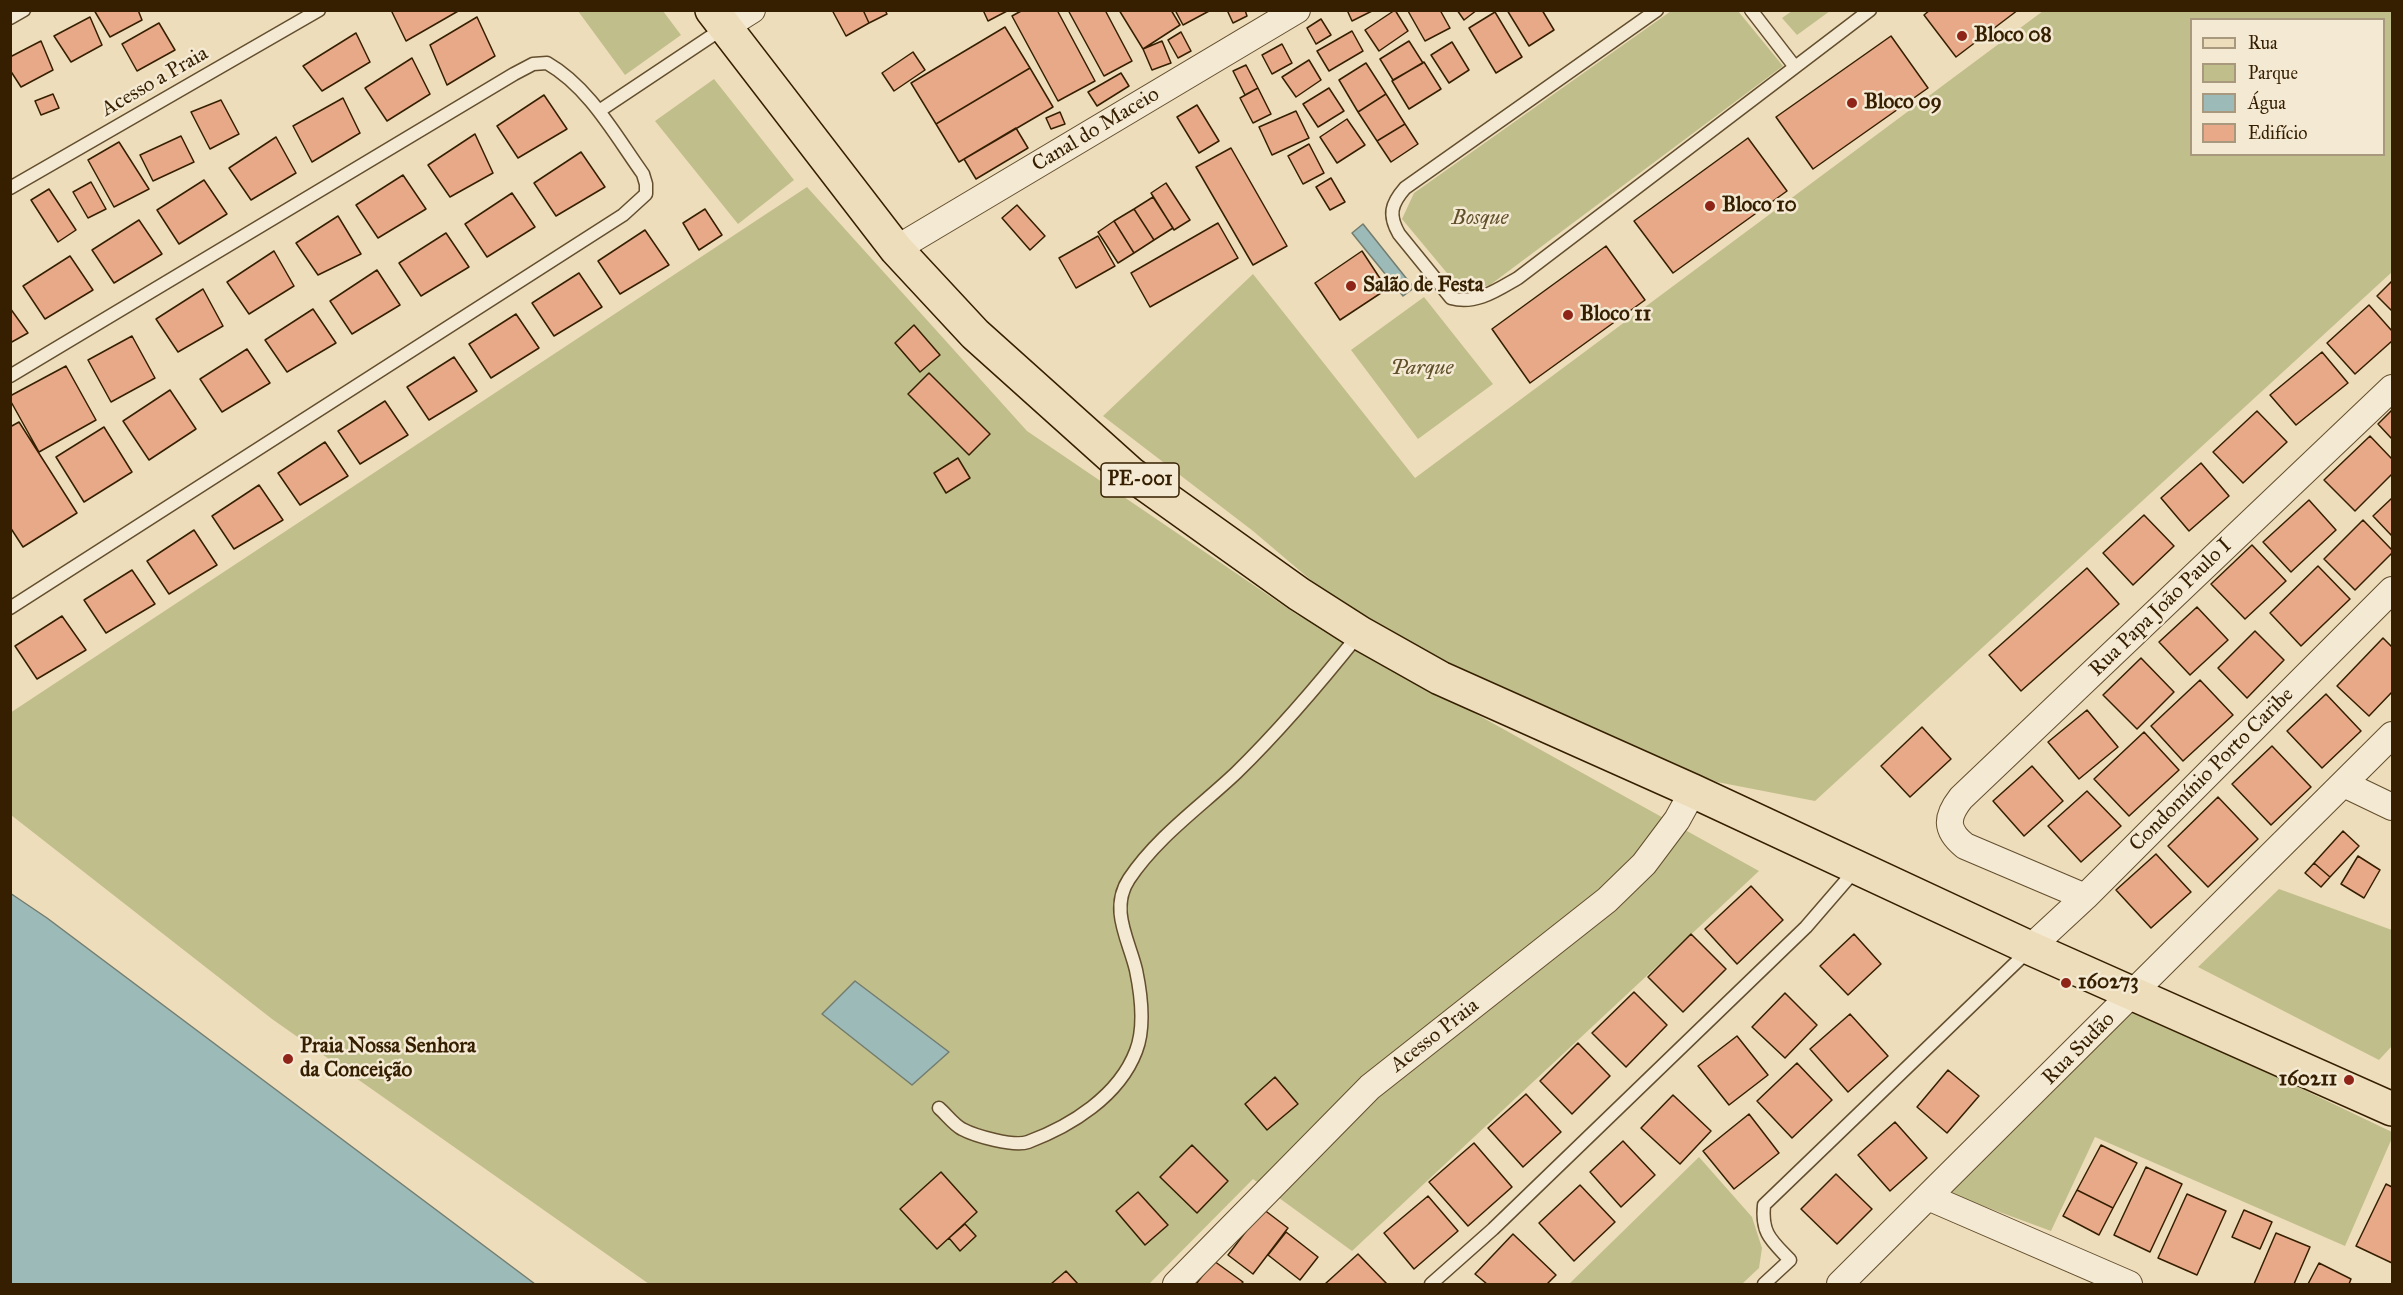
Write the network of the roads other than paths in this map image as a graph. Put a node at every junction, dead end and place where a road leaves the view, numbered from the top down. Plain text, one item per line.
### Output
1 (24, 10) edge
2 (319, 10) edge
3 (1297, 10) edge
4 (1657, 10) edge
5 (1751, 10) edge
6 (1870, 10) edge
7 (729, 16) edge
8 (10, 18) edge
9 (1795, 67) junction
10 (599, 111) junction
11 (10, 188) edge
12 (896, 249) junction
13 (10, 376) edge
14 (2392, 388) edge
15 (2392, 590) edge
16 (10, 608) edge
17 (1360, 633) junction
18 (2392, 735) edge
19 (2344, 784) junction
20 (1693, 791) junction
21 (2392, 807) edge
22 (1857, 867) junction
23 (2085, 897) junction
24 (2030, 948) junction
25 (2134, 994) junction
26 (939, 1108) dead end
27 (2392, 1109) edge
28 (1928, 1197) junction
29 (1176, 1284) edge
30 (1431, 1284) edge
31 (1764, 1284) edge
32 (1840, 1284) edge
33 (2129, 1284) edge

1 - 8 lane
2 - 11 lane, Acesso a Praia
3 - 12 street, Canal do Maceio
4 - 9 lane
5 - 9 lane
6 - 9 lane
7 - 10 lane
7 - 12 main road, PE-001
10 - 13 lane
10 - 16 lane
12 - 17 main road, PE-001
14 - 23 street, Rua Papa João Paulo I
15 - 23 street, Condomínio Porto Caribe
17 - 20 main road, PE-001
17 - 26 lane
18 - 19 street, Rua Sudão
19 - 21 street
19 - 25 street, Rua Sudão
20 - 22 main road, PE-001
20 - 29 street, Acesso Praia
22 - 24 main road, PE-001
22 - 30 lane
23 - 24 street, Condomínio Porto Caribe
24 - 25 main road, PE-001
24 - 31 lane
25 - 27 main road, PE-001
25 - 28 street, Rua Sudão
28 - 32 street, Rua Sudão
28 - 33 street

